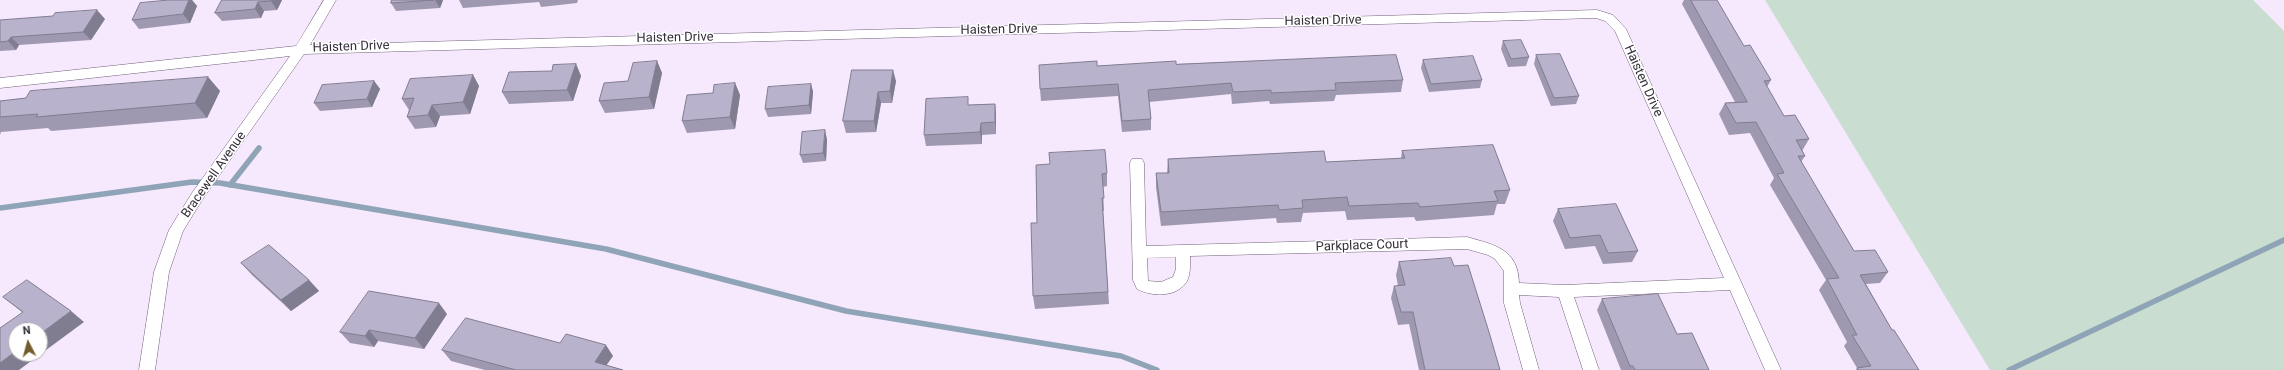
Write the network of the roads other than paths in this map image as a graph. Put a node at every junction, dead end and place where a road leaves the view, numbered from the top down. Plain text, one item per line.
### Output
1 (330, 0) edge
2 (302, 49) junction
3 (0, 83) edge
4 (1137, 163) dead end
5 (1139, 252) junction
6 (1183, 252) junction
7 (1735, 284) junction
8 (1511, 289) junction
9 (1565, 291) junction
10 (147, 370) edge
11 (1531, 370) edge
12 (1591, 370) edge
13 (1773, 370) edge

1 - 2 street, Bracewell Avenue
2 - 3 street, Haisten Drive
2 - 7 street, Haisten Drive
2 - 10 street, Bracewell Avenue
4 - 5 street
5 - 6 street, Parkplace Court
5 - 6 street
6 - 8 street, Parkplace Court
7 - 9 street
7 - 13 street, Haisten Drive
8 - 9 street
8 - 11 street, Parkplace Court
9 - 12 street

